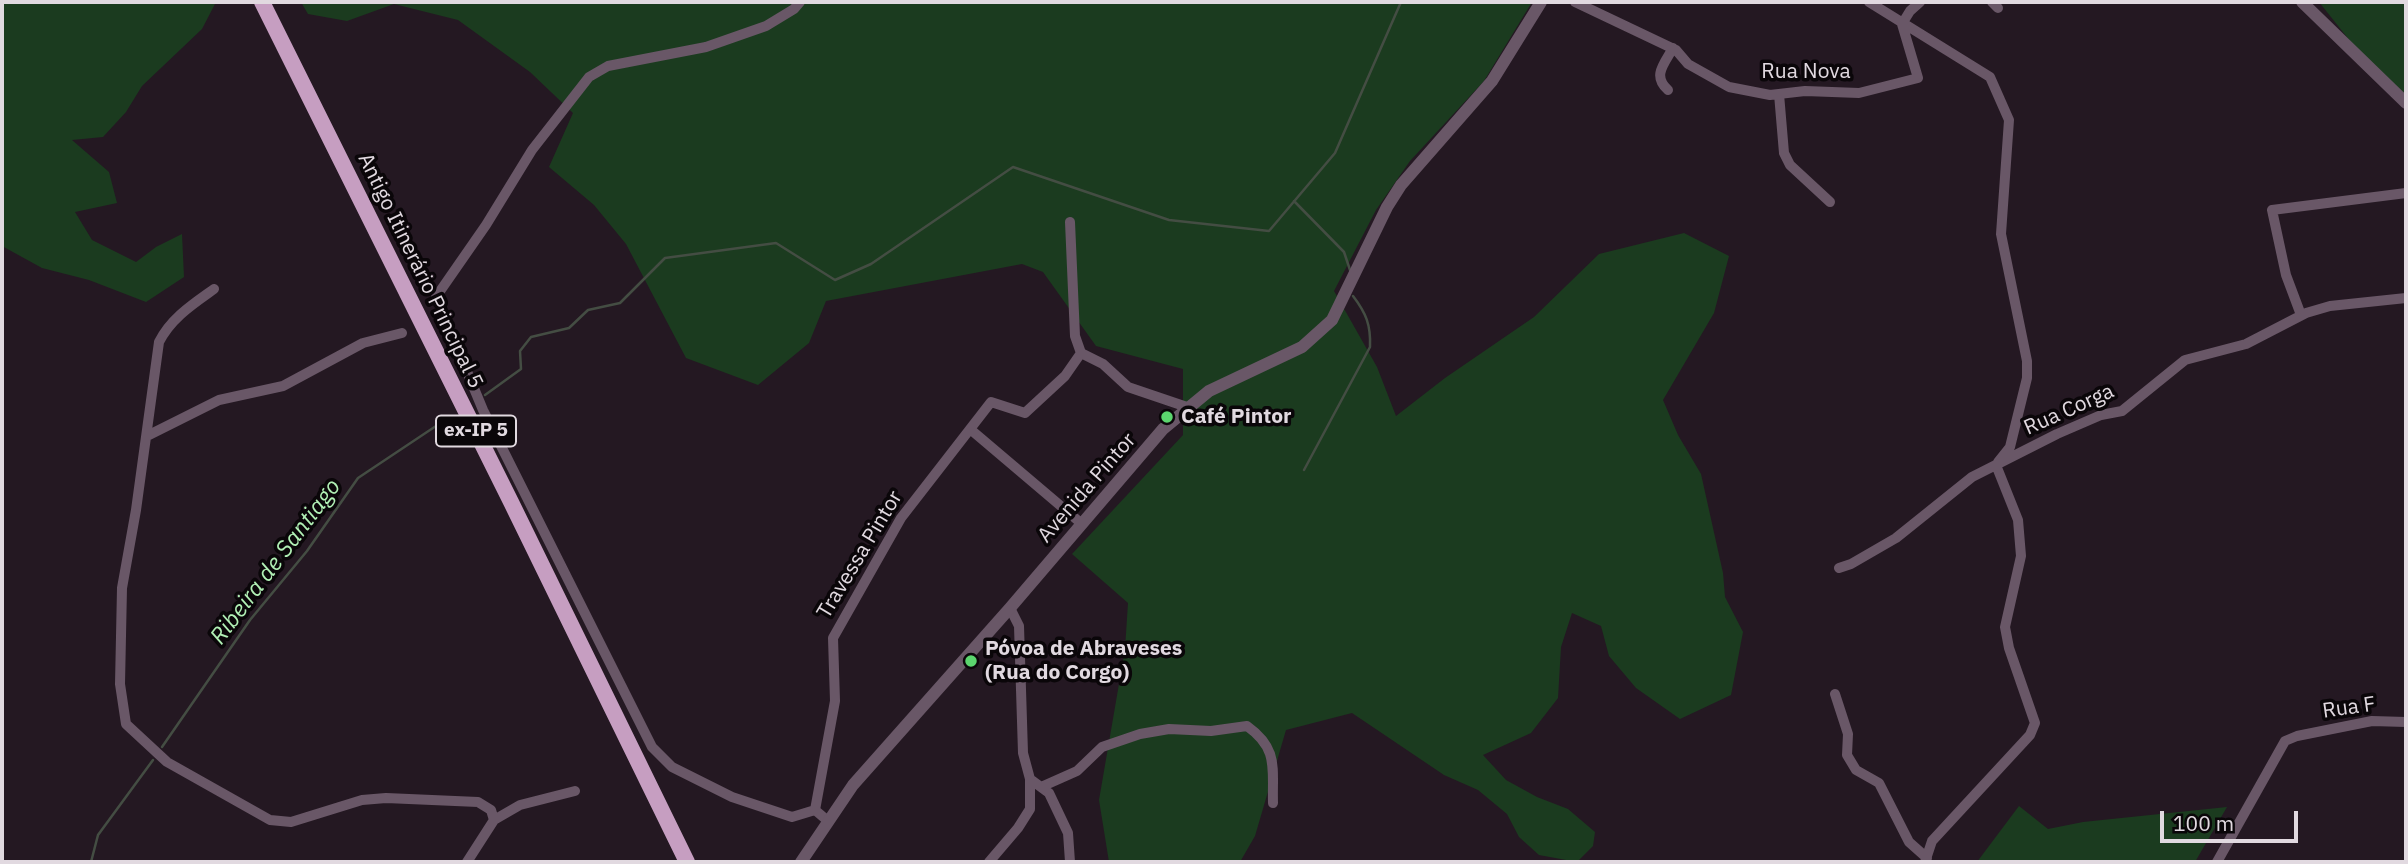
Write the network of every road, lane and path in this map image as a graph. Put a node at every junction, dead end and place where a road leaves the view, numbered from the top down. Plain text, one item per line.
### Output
1 (262, 2) edge
2 (800, 2) edge
3 (1541, 2) edge
4 (1575, 2) edge
5 (1870, 2) edge
6 (1920, 2) edge
7 (2302, 2) edge
8 (1599, 7) edge
9 (1902, 24) junction
10 (1673, 48) junction
11 (1668, 90) dead end
12 (1779, 94) junction
13 (2406, 103) edge
14 (2406, 193) edge
15 (1830, 202) dead end
16 (1070, 222) dead end
17 (214, 289) dead end
18 (2406, 298) edge
19 (2301, 315) junction
20 (401, 333) dead end
21 (1081, 353) junction
22 (1187, 407) junction
23 (970, 429) junction
24 (146, 436) junction
25 (1996, 466) junction
26 (1082, 524) junction
27 (1839, 568) dead end
28 (1010, 608) junction
29 (1835, 694) dead end
30 (2406, 722) edge
31 (1030, 779) junction
32 (1041, 787) junction
33 (575, 791) dead end
34 (1273, 803) dead end
35 (815, 810) junction
36 (494, 820) junction
37 (828, 821) junction
38 (1926, 860) edge
39 (467, 862) edge
40 (687, 862) edge
41 (802, 862) edge
42 (989, 862) edge
43 (1070, 862) edge
44 (2217, 862) edge

1 - 40 highway, Antigo Itinerário Principal 5 / ex-IP 5
2 - 35 street
3 - 22 street, Avenida Pintor
4 - 8 street, Rua Nova
5 - 9 street
6 - 9 street
7 - 13 street
8 - 10 street, Rua Nova
9 - 12 street, Rua Nova
9 - 25 street
10 - 11 street
10 - 12 street, Rua Nova
12 - 15 street
14 - 19 street
16 - 21 street
17 - 24 street
18 - 19 street, Rua Corga
19 - 25 street, Rua Corga
20 - 24 street
21 - 22 street
21 - 23 street, Travessa Pintor
22 - 26 street, Avenida Pintor
23 - 26 street
23 - 35 street, Travessa Pintor
24 - 36 street
25 - 27 street, Rua Corga
25 - 38 street
26 - 28 street, Avenida Pintor
28 - 31 street
28 - 37 street, Avenida Pintor
29 - 38 street
30 - 44 street, Rua F
31 - 32 street
31 - 42 street
32 - 34 street
32 - 43 street
33 - 36 street
35 - 37 street
36 - 39 street
37 - 41 street, Avenida Pintor

